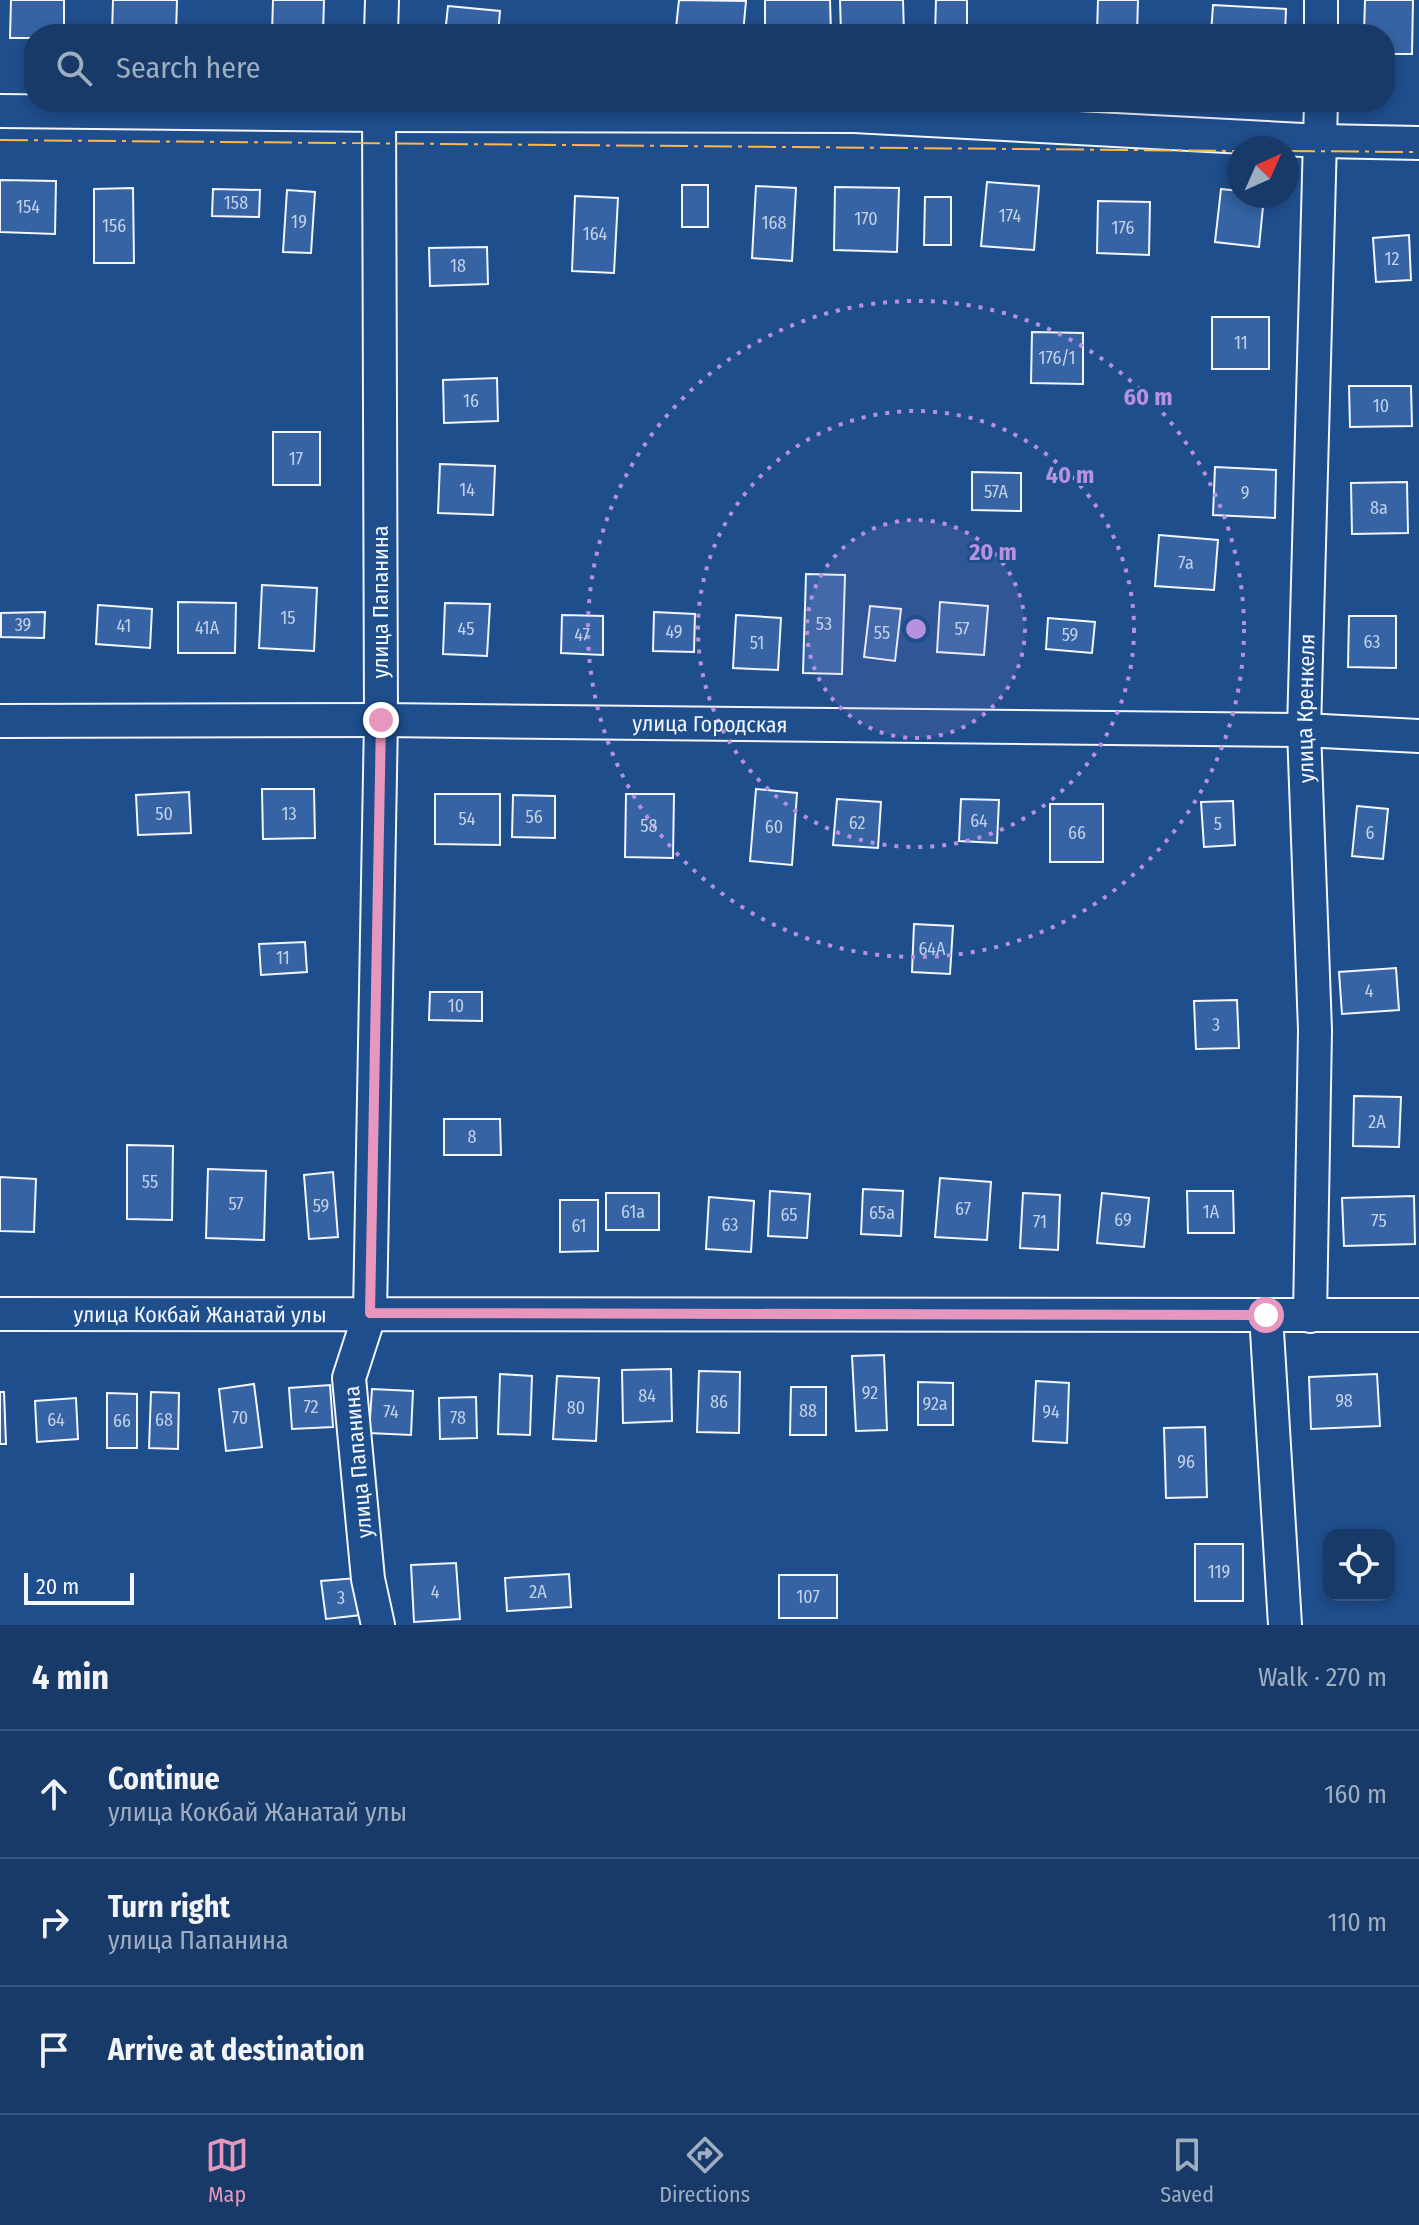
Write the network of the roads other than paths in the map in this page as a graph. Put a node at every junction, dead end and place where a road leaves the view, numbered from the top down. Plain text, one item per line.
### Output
1 (382, 0) edge
2 (1321, 0) edge
3 (381, 24) edge
4 (1321, 24) edge
5 (0, 111) edge
6 (24, 111) edge
7 (378, 112) edge
8 (582, 112) edge
9 (1321, 112) edge
10 (1321, 141) junction
11 (1419, 143) edge
12 (381, 720) junction
13 (0, 721) edge
14 (1304, 730) junction
15 (1419, 736) edge
16 (370, 1313) junction
17 (0, 1314) edge
18 (1266, 1315) junction
19 (1419, 1315) edge
20 (1310, 1316) junction
21 (378, 1625) edge
22 (1285, 1625) edge

1 - 3 street
2 - 4 street
5 - 6 street
7 - 12 street, улица Папанина
8 - 10 street
9 - 10 street, улица Кренкеля
10 - 11 street
10 - 14 street, улица Кренкеля
12 - 13 street, улица Городская
12 - 14 street, улица Городская
12 - 16 street, улица Папанина
14 - 15 street, улица Городская
14 - 20 street, улица Кренкеля
16 - 17 street, улица Кокбай Жанатай улы
16 - 18 street, улица Кокбай Жанатай улы
16 - 21 street, улица Папанина
18 - 20 street, улица Кокбай Жанатай улы
18 - 22 street
19 - 20 street, улица Кокбай Жанатай улы

